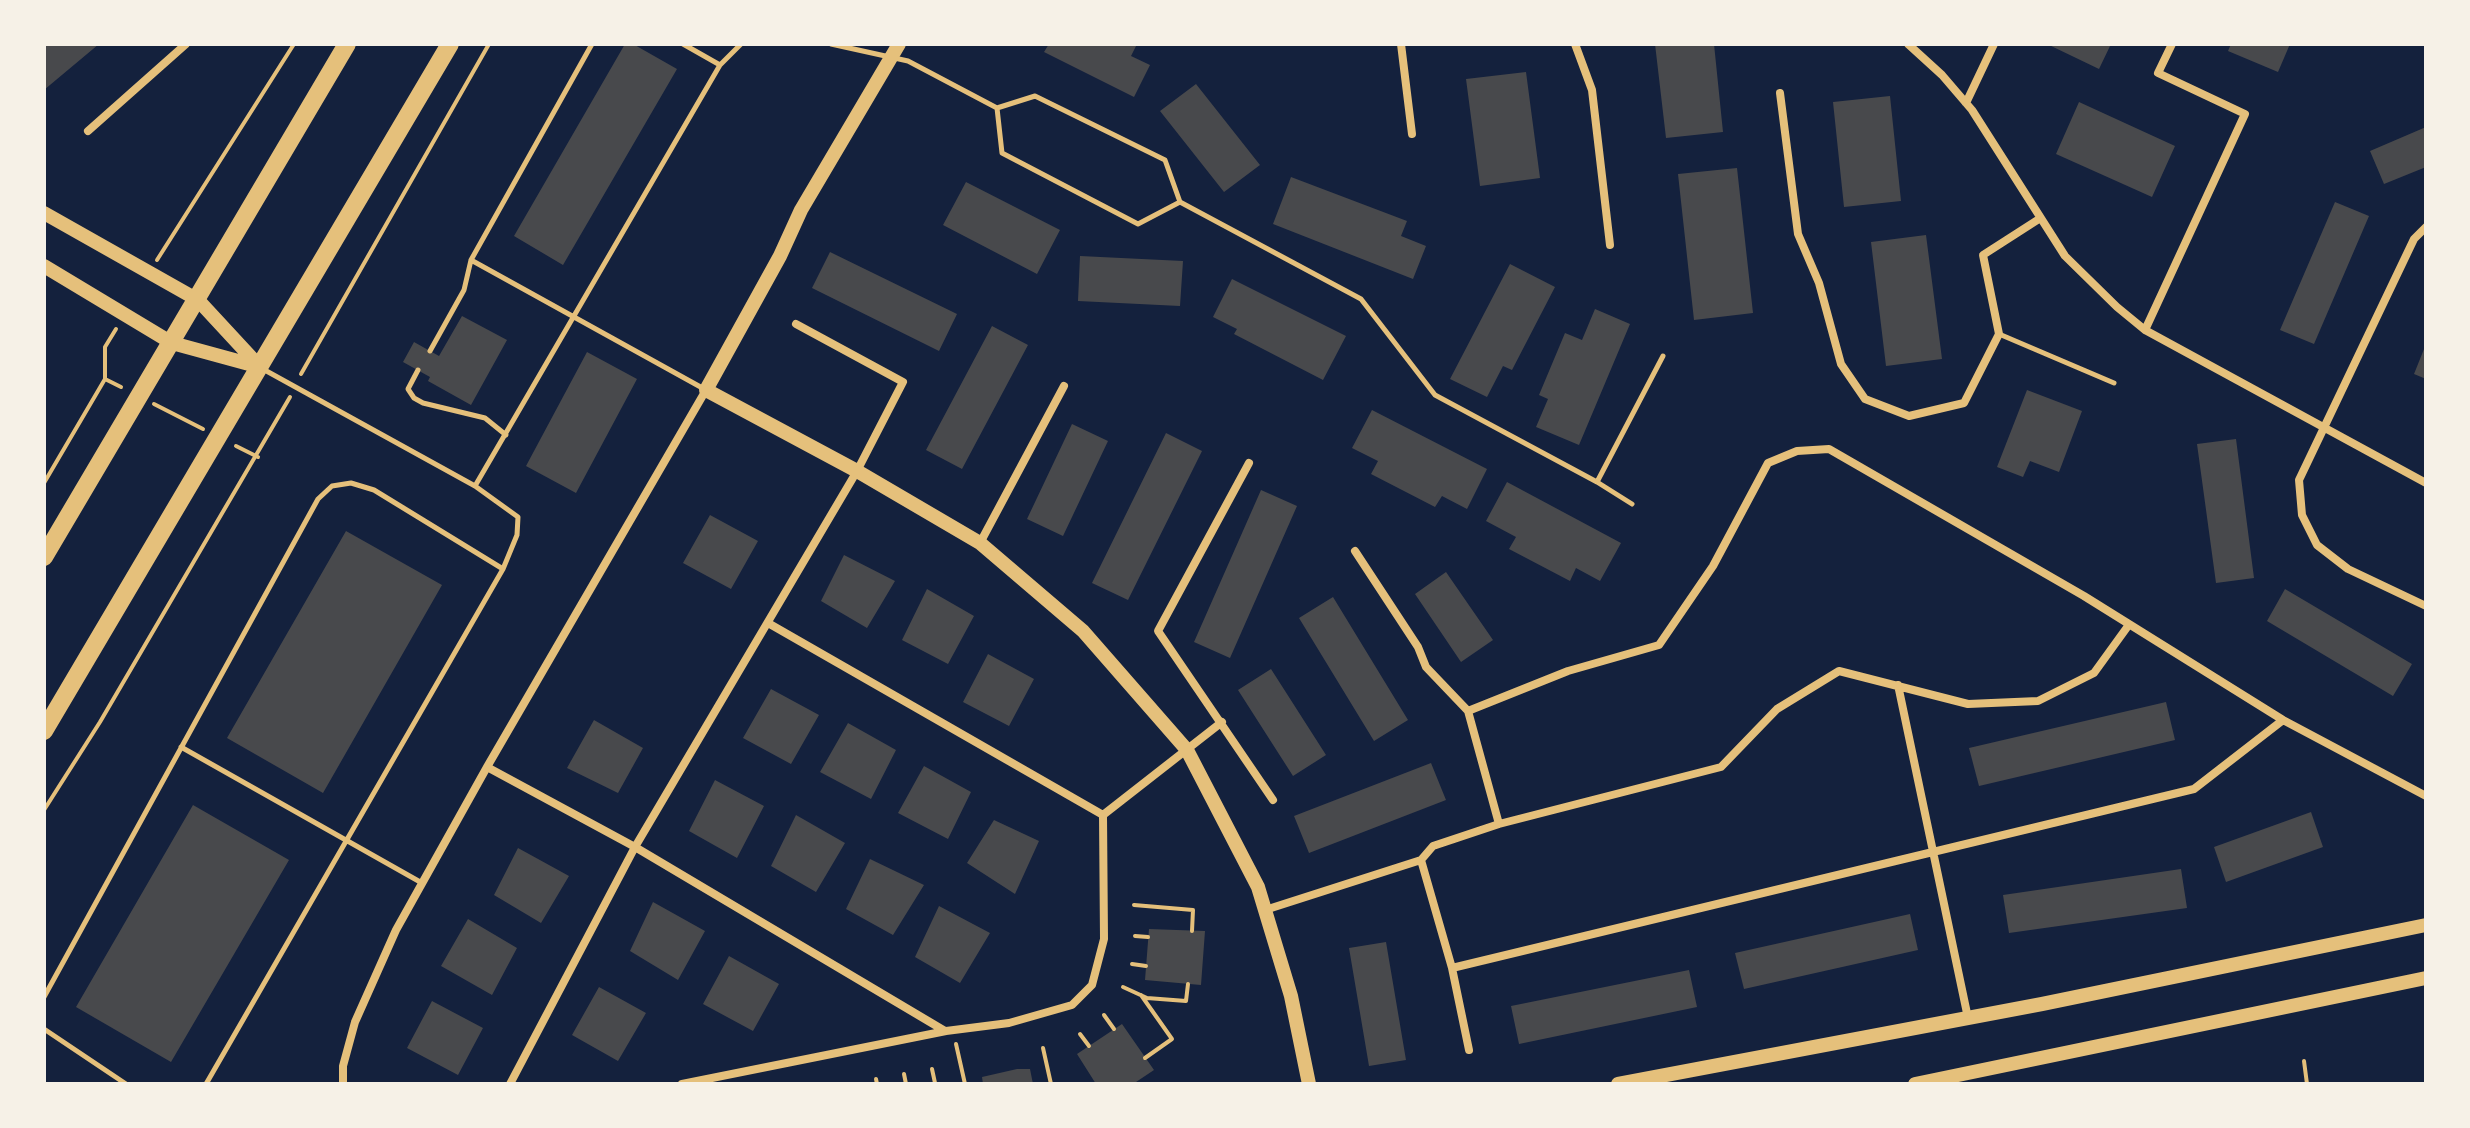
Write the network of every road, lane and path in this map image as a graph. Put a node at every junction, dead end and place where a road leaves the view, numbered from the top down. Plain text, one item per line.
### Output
1 (186, 44) edge
2 (347, 44) edge
3 (450, 44) edge
4 (489, 44) edge
5 (592, 44) edge
6 (683, 44) edge
7 (741, 44) edge
8 (831, 44) edge
9 (899, 44) edge
10 (1401, 44) edge
11 (1575, 44) edge
12 (1908, 44) edge
13 (1994, 44) edge
14 (2172, 44) edge
15 (892, 59) junction
16 (720, 65) junction
17 (1780, 93) dead end
18 (1966, 103) junction
19 (997, 108) junction
20 (88, 131) dead end
21 (1412, 134) dead end
22 (1180, 202) junction
23 (44, 213) edge
24 (2039, 219) junction
25 (2426, 227) edge
26 (1610, 245) dead end
27 (471, 260) junction
28 (44, 266) edge
29 (198, 300) junction
30 (574, 318) junction
31 (796, 324) dead end
32 (2145, 330) junction
33 (1999, 334) junction
34 (172, 343) junction
35 (430, 351) dead end
36 (1663, 356) dead end
37 (260, 367) junction
38 (418, 370) dead end
39 (105, 379) dead end
40 (2114, 383) dead end
41 (295, 386) junction
42 (1064, 386) dead end
43 (706, 390) junction
44 (138, 396) junction
45 (2321, 426) junction
46 (506, 435) junction
47 (219, 437) junction
48 (258, 457) junction
49 (1249, 463) dead end
50 (857, 471) junction
51 (1597, 482) junction
52 (2426, 483) edge
53 (475, 486) junction
54 (1632, 504) dead end
55 (980, 543) junction
56 (1355, 551) dead end
57 (44, 557) edge
58 (503, 569) junction
59 (2426, 606) edge
60 (768, 623) junction
61 (2128, 626) junction
62 (1898, 685) junction
63 (1468, 711) junction
64 (2283, 720) junction
65 (1222, 722) junction
66 (44, 731) edge
67 (181, 747) junction
68 (1187, 750) junction
69 (487, 767) junction
70 (2426, 796) edge
71 (1273, 800) dead end
72 (44, 810) edge
73 (1103, 815) junction
74 (1499, 824) junction
75 (346, 841) junction
76 (635, 847) junction
77 (1934, 849) junction
78 (1421, 860) junction
79 (422, 883) junction
80 (1134, 905) dead end
81 (1265, 910) junction
82 (2426, 925) edge
83 (1192, 931) dead end
84 (1135, 936) dead end
85 (1148, 937) dead end
86 (1132, 964) dead end
87 (1146, 966) dead end
88 (1452, 968) junction
89 (2426, 978) edge
90 (1188, 984) dead end
91 (1123, 987) dead end
92 (1141, 995) junction
93 (44, 997) edge
94 (1104, 1015) dead end
95 (1968, 1018) junction
96 (44, 1029) edge
97 (1114, 1029) dead end
98 (946, 1031) junction
99 (1080, 1034) dead end
100 (956, 1044) dead end
101 (1089, 1046) dead end
102 (1043, 1048) dead end
103 (1469, 1050) dead end
104 (1145, 1058) dead end
105 (2304, 1061) dead end
106 (932, 1069) dead end
107 (904, 1074) dead end
108 (1980, 1078) edge
109 (935, 1083) edge
110 (126, 1084) edge
111 (206, 1084) edge
112 (343, 1084) edge
113 (510, 1084) edge
114 (682, 1084) edge
115 (906, 1084) edge
116 (965, 1084) edge
117 (1051, 1084) edge
118 (1309, 1084) edge
119 (1618, 1084) edge
120 (1915, 1084) edge
121 (2307, 1084) edge

1 - 20 street
2 - 29 highway
3 - 37 highway
4 - 41 path
5 - 27 lane
6 - 16 lane
7 - 16 lane
8 - 15 lane
9 - 15 street
10 - 21 street
11 - 26 street
12 - 18 street
13 - 18 street
14 - 32 street
15 - 19 lane
15 - 43 street
16 - 30 lane
17 - 33 street
18 - 24 street
19 - 22 lane
19 - 22 lane
22 - 51 lane
23 - 29 street
24 - 32 street
24 - 33 street
25 - 45 street
27 - 30 lane
27 - 35 lane
28 - 34 street
29 - 34 highway
29 - 37 street
30 - 43 lane
30 - 46 lane
31 - 50 street
32 - 45 street
33 - 40 lane
34 - 37 street
34 - 44 highway
36 - 51 lane
37 - 41 lane
37 - 47 highway
38 - 46 lane
39 - 44 path
41 - 48 path
41 - 53 lane
42 - 55 street
43 - 50 street
43 - 69 street
44 - 47 path
44 - 57 highway
45 - 52 street
45 - 59 street
46 - 53 lane
47 - 48 path
47 - 66 highway
48 - 72 path
49 - 65 street
50 - 55 street
50 - 60 street
51 - 54 lane
53 - 58 lane
55 - 68 street
56 - 63 street
58 - 67 lane
58 - 75 lane
60 - 73 street
60 - 76 street
61 - 62 street
61 - 63 street
61 - 64 street
62 - 74 street
62 - 77 street
63 - 74 street
64 - 70 street
64 - 77 street
65 - 68 street
65 - 71 street
67 - 75 lane
67 - 93 lane
68 - 73 street
68 - 81 street
69 - 76 street
69 - 79 street
73 - 98 street
74 - 78 street
75 - 79 lane
75 - 111 lane
76 - 98 street
76 - 113 street
77 - 88 street
77 - 95 street
78 - 81 street
78 - 88 street
79 - 112 street
80 - 83 path
81 - 118 street
82 - 95 street
84 - 85 path
86 - 87 path
88 - 103 street
89 - 108 street
90 - 92 path
91 - 92 path
92 - 104 path
94 - 97 path
95 - 119 street
96 - 110 lane
98 - 114 street
99 - 101 path
100 - 116 path
102 - 117 path
105 - 121 path
106 - 109 path
107 - 115 path
108 - 120 street

